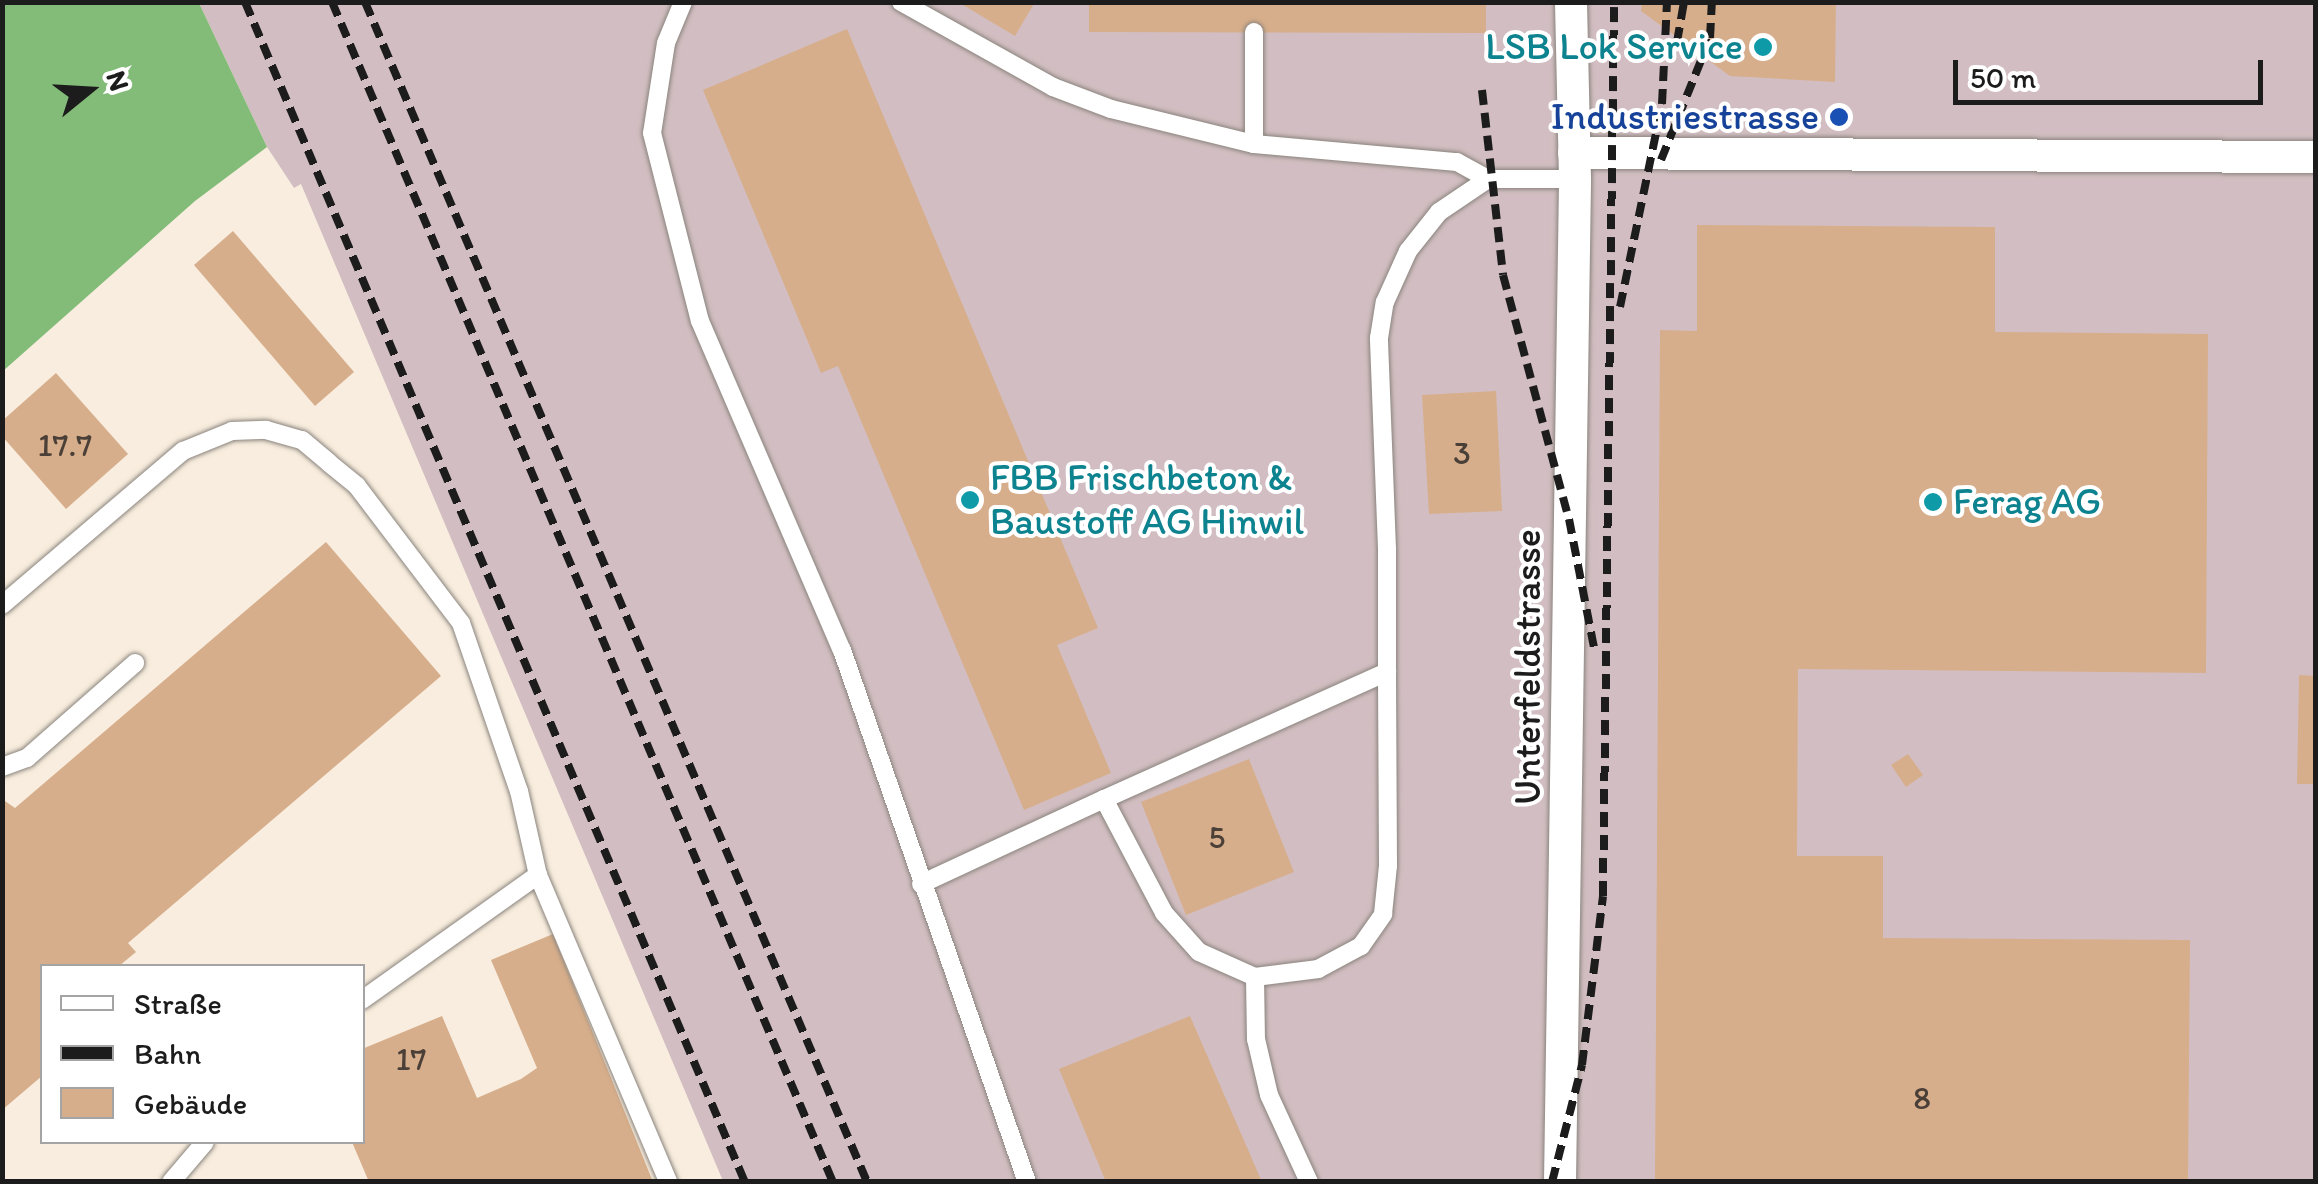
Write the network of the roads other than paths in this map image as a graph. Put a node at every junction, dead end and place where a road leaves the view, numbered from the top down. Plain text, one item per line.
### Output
1 (682, 2) edge
2 (901, 2) edge
3 (1571, 2) edge
4 (1254, 32) dead end
5 (1254, 144) junction
6 (2316, 157) edge
7 (1575, 166) junction
8 (1488, 178) junction
9 (2, 605) edge
10 (135, 663) dead end
11 (1388, 672) junction
12 (2, 767) edge
13 (1104, 799) junction
14 (538, 874) junction
15 (921, 884) junction
16 (1256, 977) junction
17 (365, 998) edge
18 (203, 1144) edge
19 (171, 1182) edge
20 (668, 1182) edge
21 (1026, 1182) edge
22 (1308, 1182) edge
23 (1560, 1182) edge

1 - 15 lane
2 - 5 lane
3 - 7 street, Unterfeldstrasse
4 - 5 lane
5 - 8 lane
6 - 7 street
7 - 8 lane
7 - 23 street, Unterfeldstrasse
8 - 11 lane
9 - 14 lane
10 - 12 lane
11 - 13 lane
11 - 16 lane
13 - 15 lane
13 - 16 lane
14 - 17 lane
14 - 20 lane
15 - 21 lane
16 - 22 lane
18 - 19 lane

